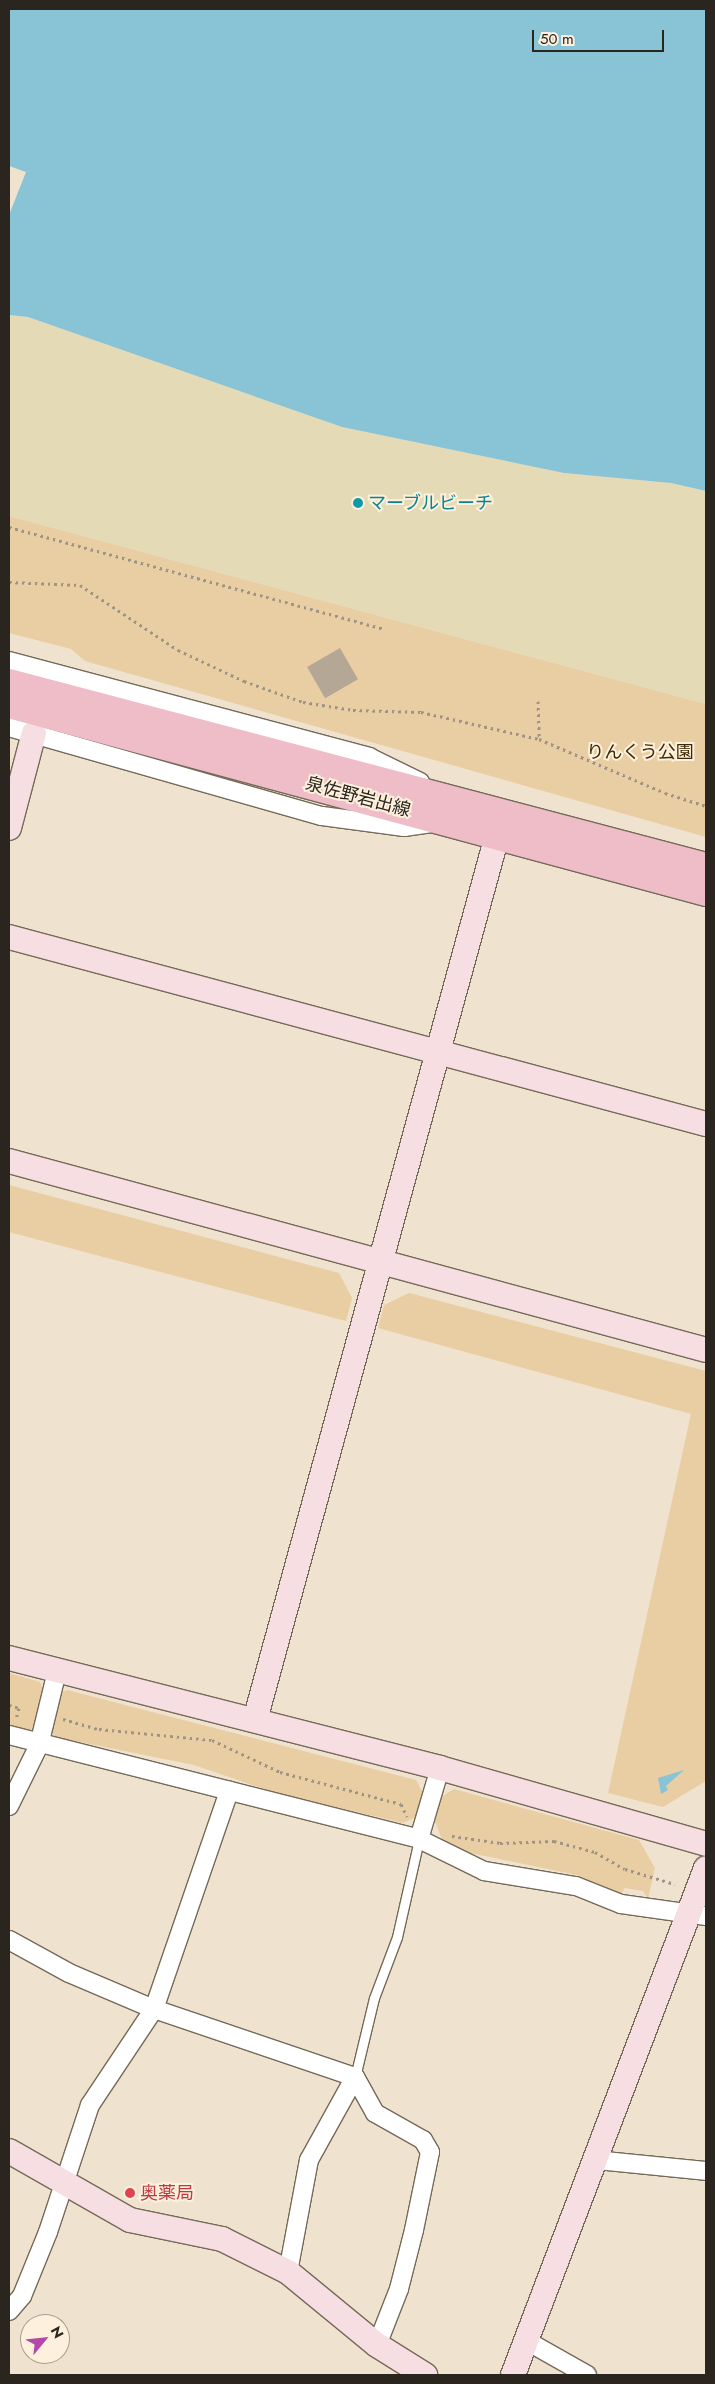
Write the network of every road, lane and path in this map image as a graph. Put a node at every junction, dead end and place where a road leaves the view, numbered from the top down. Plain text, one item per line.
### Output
1 (9, 527) edge
2 (9, 582) edge
3 (384, 629) dead end
4 (9, 661) edge
5 (9, 683) edge
6 (538, 701) dead end
7 (9, 704) edge
8 (9, 727) edge
9 (34, 733) junction
10 (539, 739) junction
11 (706, 806) edge
12 (457, 814) junction
13 (9, 828) edge
14 (497, 836) junction
15 (706, 867) edge
16 (706, 892) edge
17 (9, 937) edge
18 (438, 1054) junction
19 (706, 1124) edge
20 (9, 1161) edge
21 (381, 1261) junction
22 (706, 1350) edge
23 (9, 1658) edge
24 (57, 1671) junction
25 (56, 1716) dead end
26 (256, 1720) junction
27 (9, 1735) edge
28 (38, 1745) junction
29 (440, 1768) junction
30 (229, 1791) junction
31 (9, 1806) edge
32 (409, 1820) dead end
33 (448, 1837) dead end
34 (420, 1839) junction
35 (706, 1844) edge
36 (706, 1868) edge
37 (675, 1884) dead end
38 (698, 1915) edge
39 (9, 1940) edge
40 (154, 2009) junction
41 (355, 2077) junction
42 (9, 2151) edge
43 (596, 2160) junction
44 (706, 2171) edge
45 (67, 2180) junction
46 (288, 2272) junction
47 (9, 2311) edge
48 (527, 2341) junction
49 (377, 2345) junction
50 (424, 2375) edge
51 (512, 2375) edge
52 (587, 2375) edge

1 - 3 path
2 - 10 path
4 - 12 street
5 - 12 main road, 泉佐野岩出線
6 - 10 path
7 - 12 main road, 泉佐野岩出線
8 - 9 street
9 - 12 street
9 - 13 street
10 - 11 path
12 - 14 main road, 泉佐野岩出線
12 - 15 main road, 泉佐野岩出線
14 - 16 main road, 泉佐野岩出線
14 - 18 street
17 - 18 street
18 - 19 street
18 - 21 street
20 - 21 street
21 - 22 street
21 - 26 street
23 - 24 street
24 - 26 street
24 - 28 street
25 - 32 path
26 - 29 street
27 - 28 street
28 - 30 street
28 - 31 street
29 - 34 street
29 - 35 street
30 - 34 street
30 - 40 street
33 - 37 path
34 - 38 street
34 - 41 lane
36 - 38 street
38 - 43 street
39 - 40 street
40 - 41 street
40 - 45 street
41 - 46 street
41 - 49 street
42 - 45 street
43 - 44 street
43 - 48 street
45 - 46 street
45 - 47 street
46 - 49 street
48 - 51 street
48 - 52 street
49 - 50 street

